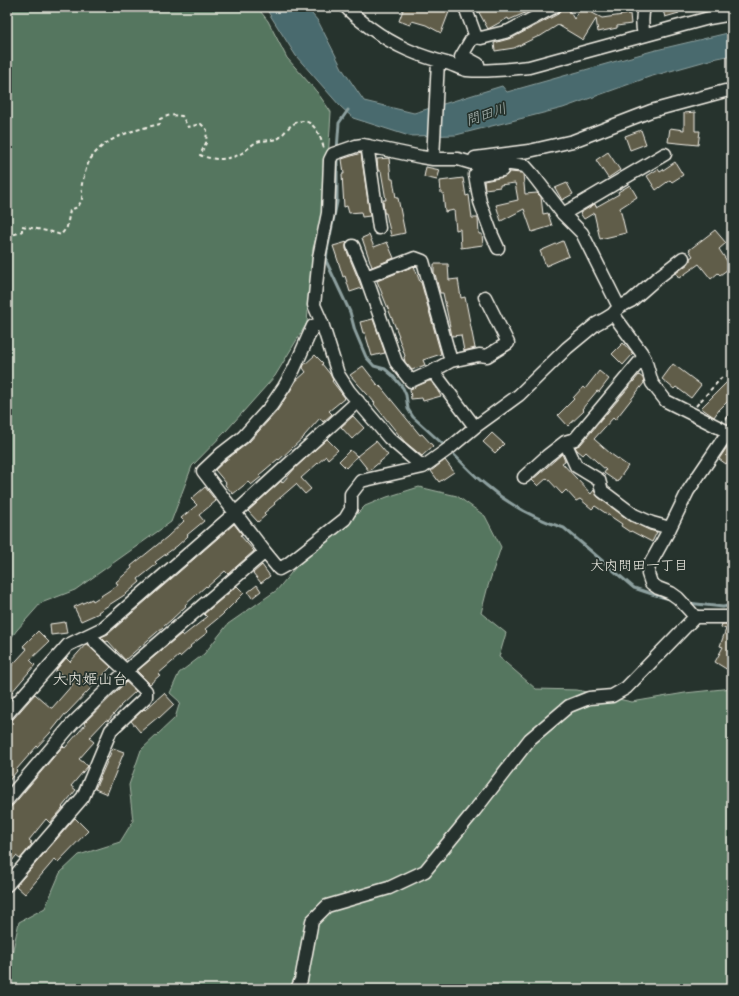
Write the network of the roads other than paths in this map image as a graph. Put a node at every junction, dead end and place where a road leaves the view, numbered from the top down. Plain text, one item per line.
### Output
1 (346, 7) edge
2 (465, 7) edge
3 (554, 7) edge
4 (644, 7) edge
5 (732, 14) edge
6 (644, 35) junction
7 (476, 37) junction
8 (437, 65) junction
9 (479, 70) junction
10 (732, 91) edge
11 (363, 146) junction
12 (665, 154) dead end
13 (433, 156) junction
14 (458, 159) junction
15 (511, 164) junction
16 (563, 214) junction
17 (379, 228) dead end
18 (353, 246) dead end
19 (498, 248) dead end
20 (683, 258) dead end
21 (366, 277) junction
22 (485, 297) dead end
23 (616, 311) junction
24 (322, 323) junction
25 (645, 358) junction
26 (451, 361) junction
27 (433, 371) junction
28 (358, 401) junction
29 (475, 427) junction
30 (728, 429) edge
31 (565, 442) junction
32 (423, 467) junction
33 (524, 477) dead end
34 (235, 513) junction
35 (670, 528) junction
36 (265, 552) junction
37 (695, 617) junction
38 (732, 618) edge
39 (91, 634) junction
40 (126, 671) junction
41 (9, 709) edge
42 (7, 800) edge
43 (7, 885) edge
44 (297, 989) edge

1 - 8 street
2 - 7 street
3 - 7 street
4 - 6 street
5 - 6 street
6 - 9 street
7 - 9 street
8 - 9 street
8 - 13 street
10 - 14 street
11 - 13 street
11 - 17 street
11 - 24 street
12 - 16 street
13 - 14 street
14 - 15 street
15 - 16 street
15 - 19 street
16 - 23 street
18 - 21 street
20 - 23 street
21 - 26 street
21 - 27 street
22 - 26 street
23 - 25 street
23 - 29 street
24 - 28 street
24 - 34 street
25 - 30 street
25 - 31 street
26 - 27 street
27 - 29 street
28 - 32 street
28 - 34 street
29 - 32 street
30 - 35 street
31 - 33 street
31 - 35 street
32 - 36 street
34 - 36 street
34 - 39 street
35 - 37 street
36 - 40 street
37 - 38 street
37 - 44 street
39 - 40 street
39 - 41 street
40 - 42 street
40 - 43 street

